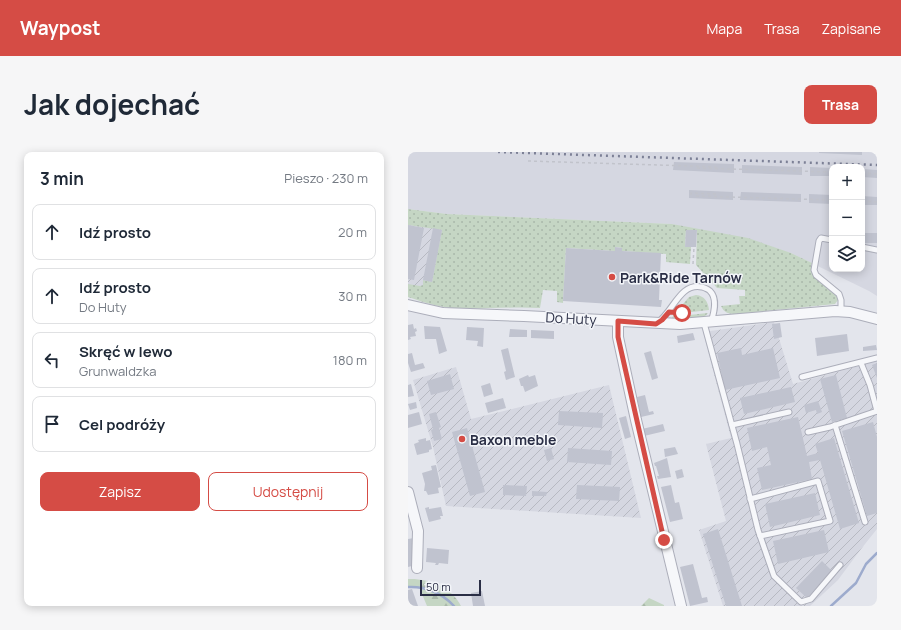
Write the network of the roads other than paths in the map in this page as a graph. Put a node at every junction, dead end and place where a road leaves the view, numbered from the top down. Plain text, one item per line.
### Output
1 (829, 239) edge
2 (865, 248) edge
3 (877, 250) edge
4 (408, 305) edge
5 (841, 311) junction
6 (877, 319) edge
7 (618, 321) junction
8 (707, 322) junction
9 (656, 324) junction
10 (877, 358) edge
11 (861, 363) junction
12 (802, 377) dead end
13 (877, 411) edge
14 (789, 412) dead end
15 (732, 425) junction
16 (835, 425) junction
17 (808, 432) dead end
18 (408, 492) edge
19 (750, 499) junction
20 (865, 522) dead end
21 (760, 536) junction
22 (840, 565) dead end
23 (417, 568) dead end
24 (681, 606) edge

1 - 5 lane
2 - 3 lane
4 - 7 street, Do Huty
5 - 6 street, Do Huty
5 - 8 street, Do Huty
7 - 9 street, Do Huty
7 - 24 street
8 - 9 street, Do Huty
8 - 9 lane
8 - 15 lane
10 - 11 lane
11 - 12 lane
11 - 13 lane
13 - 16 lane
14 - 15 lane
15 - 19 lane
16 - 17 lane
16 - 20 lane
18 - 23 street
19 - 21 lane
19 - 21 lane
21 - 22 lane

